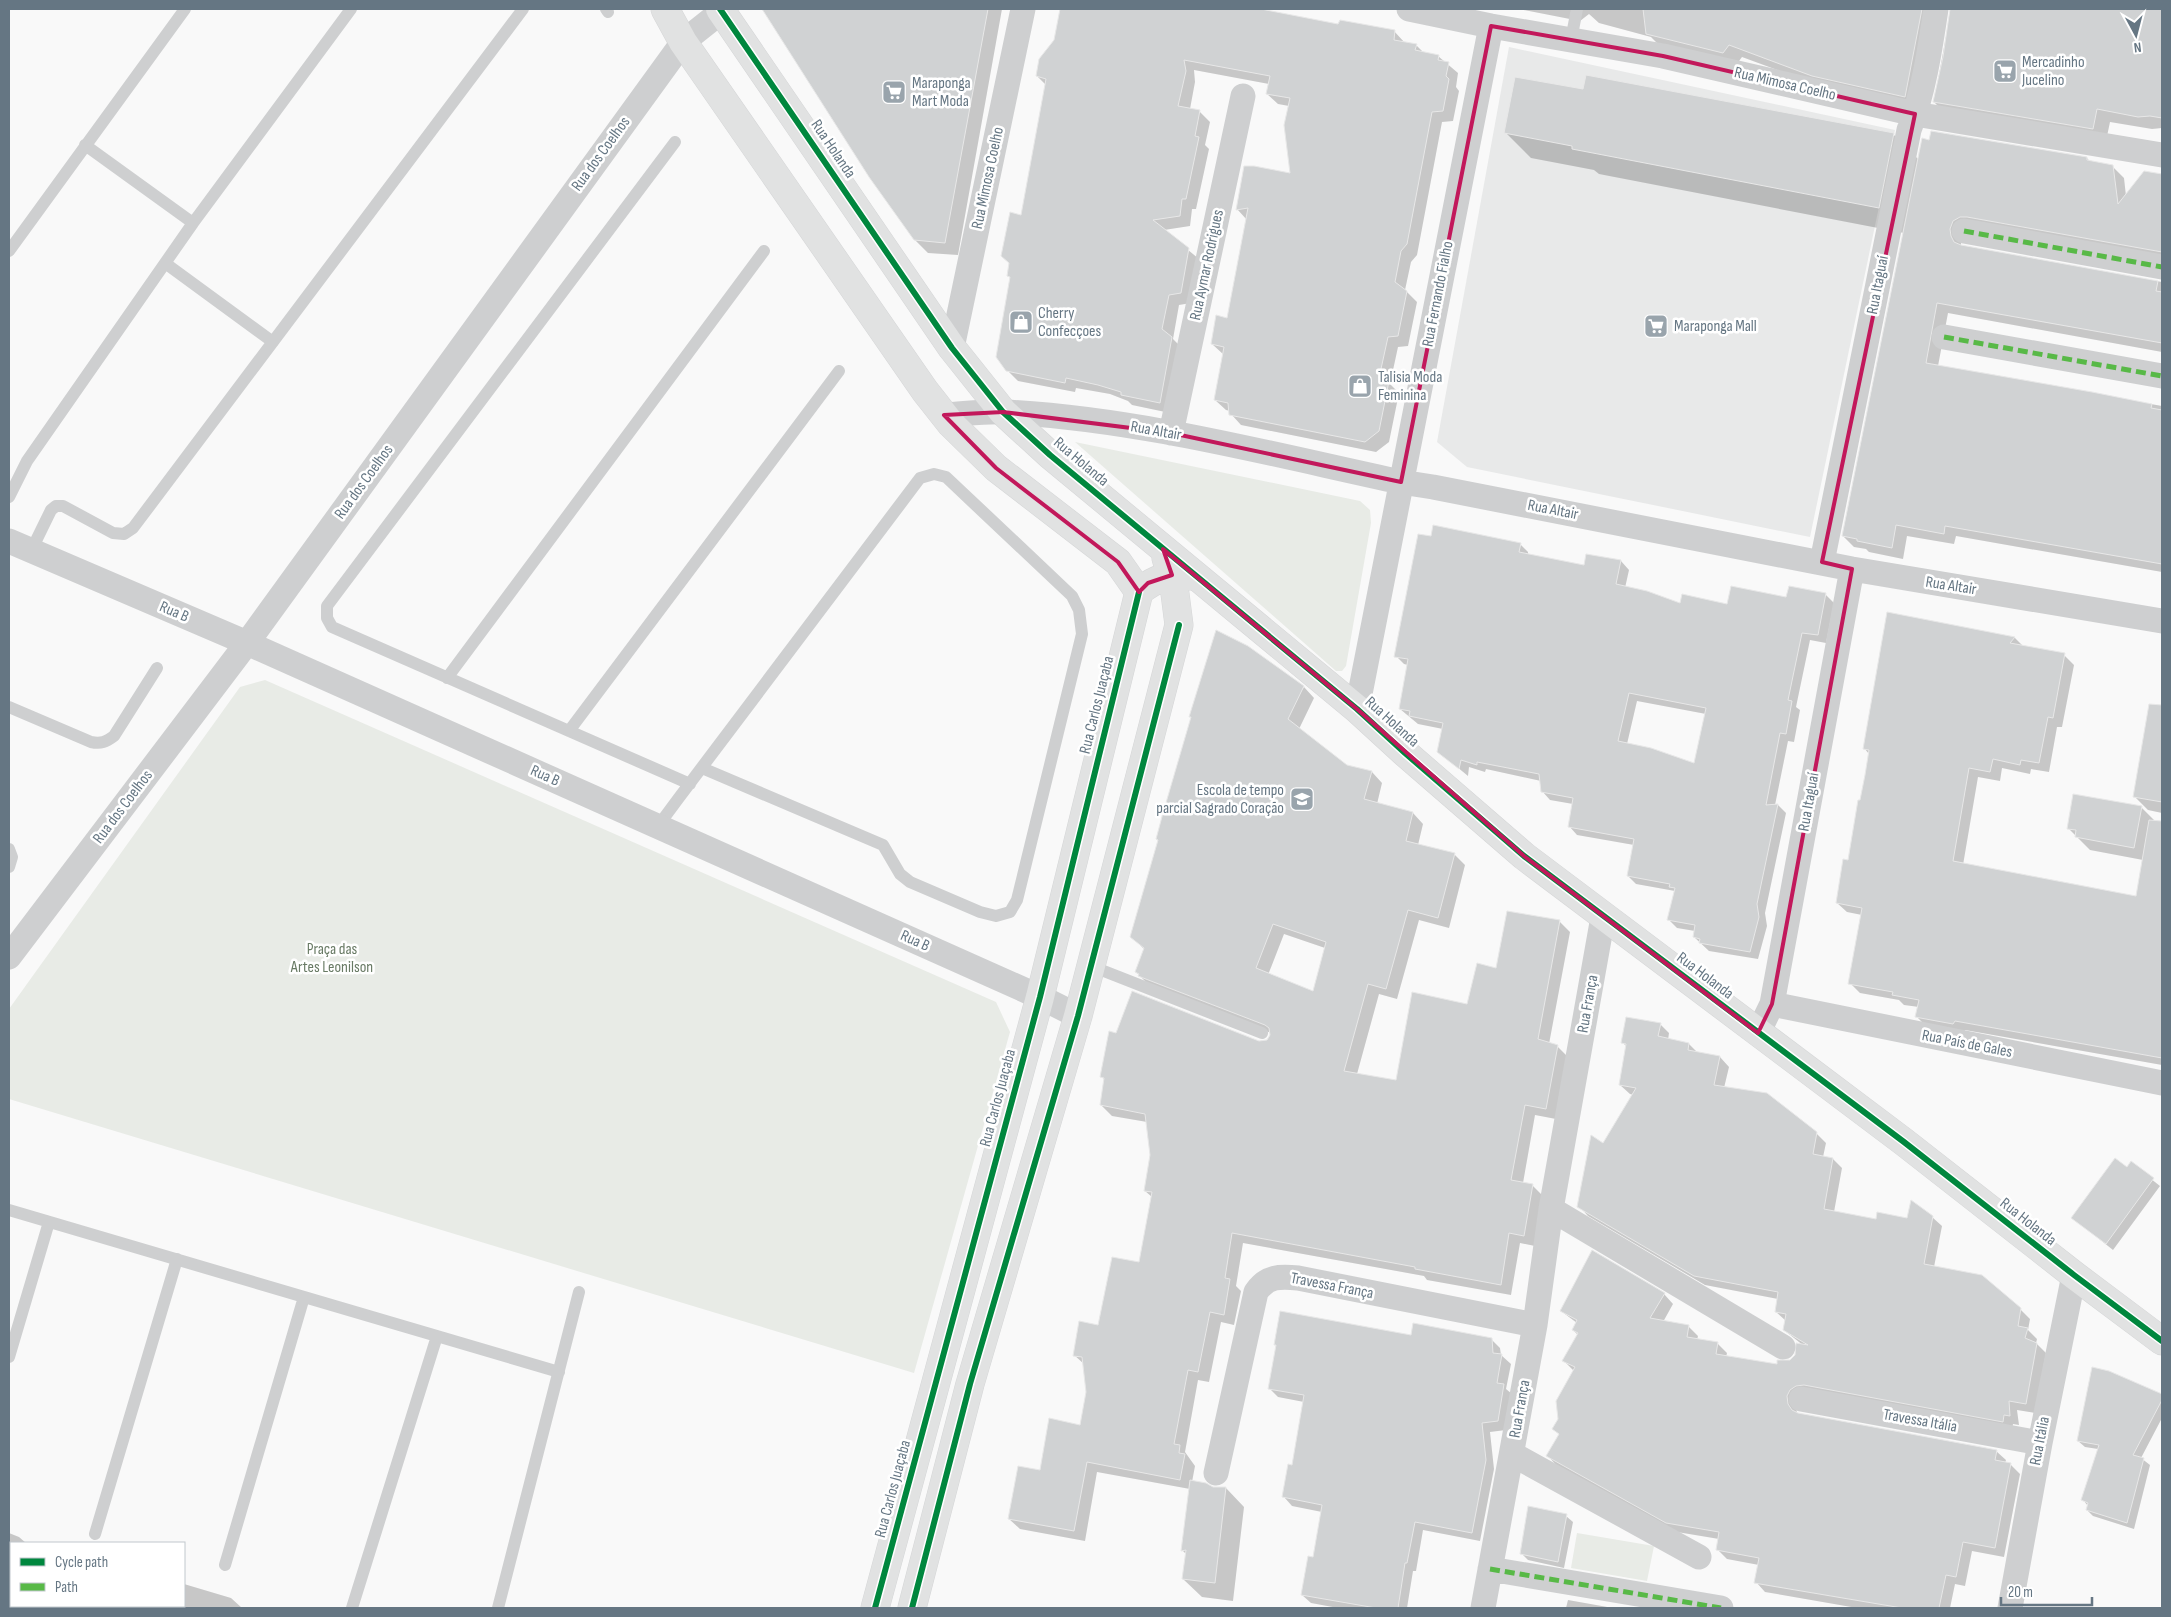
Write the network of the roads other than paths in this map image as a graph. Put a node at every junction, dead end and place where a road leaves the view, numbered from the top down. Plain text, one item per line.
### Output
1 (185, 9) edge
2 (351, 9) edge
3 (523, 9) edge
4 (665, 9) edge
5 (1023, 9) edge
6 (1409, 9) edge
7 (1577, 9) edge
8 (1936, 9) edge
9 (721, 10) edge
10 (1491, 26) junction
11 (1571, 40) junction
12 (683, 42) junction
13 (1243, 96) dead end
14 (1915, 114) junction
15 (675, 142) dead end
16 (85, 145) junction
17 (2162, 155) edge
18 (193, 223) junction
19 (1964, 231) dead end
20 (9, 251) edge
21 (764, 251) dead end
22 (166, 263) junction
23 (2162, 267) edge
24 (1944, 337) dead end
25 (273, 342) junction
26 (952, 348) junction
27 (839, 371) dead end
28 (2162, 376) edge
29 (1002, 412) junction
30 (944, 415) junction
31 (1172, 433) junction
32 (1401, 482) junction
33 (10, 491) edge
34 (9, 541) edge
35 (31, 551) junction
36 (1822, 562) junction
37 (1852, 569) junction
38 (1183, 576) junction
39 (1139, 592) junction
40 (2162, 621) edge
41 (247, 644) junction
42 (157, 668) dead end
43 (448, 678) junction
44 (9, 707) edge
45 (1358, 709) junction
46 (568, 731) junction
47 (702, 768) junction
48 (690, 784) junction
49 (658, 826) junction
50 (9, 849) edge
51 (9, 867) edge
52 (1603, 917) junction
53 (9, 957) edge
54 (1091, 966) junction
55 (1040, 997) junction
56 (1772, 1004) junction
57 (1078, 1016) junction
58 (1262, 1033) dead end
59 (1758, 1033) junction
60 (2162, 1083) edge
61 (9, 1210) edge
62 (1551, 1210) junction
63 (49, 1222) junction
64 (177, 1259) junction
65 (2074, 1275) junction
66 (579, 1292) dead end
67 (304, 1297) junction
68 (1535, 1326) junction
69 (437, 1336) junction
70 (2162, 1341) edge
71 (1783, 1347) dead end
72 (9, 1357) edge
73 (559, 1372) junction
74 (1801, 1399) dead end
75 (2040, 1442) junction
76 (1512, 1454) junction
77 (1216, 1473) dead end
78 (95, 1534) dead end
79 (1699, 1557) dead end
80 (225, 1565) dead end
81 (1490, 1569) junction
82 (352, 1608) edge
83 (498, 1608) edge
84 (875, 1608) edge
85 (912, 1608) edge
86 (1483, 1608) edge
87 (1721, 1608) edge
88 (2010, 1608) edge

1 - 16 lane
2 - 18 lane
3 - 25 lane
4 - 12 street
5 - 26 street, Rua Mimosa Coelho
6 - 10 street, Rua Mimosa Coelho
7 - 11 lane
8 - 14 street, Rua Itaguaí
9 - 12 street, Rua dos Coelhos
9 - 26 street, Rua Holanda
10 - 11 street, Rua Mimosa Coelho
10 - 32 street, Rua Fernando Fialho
11 - 14 street, Rua Mimosa Coelho
12 - 30 street
12 - 41 street, Rua dos Coelhos
13 - 31 street, Rua Aymar Rodrigues
14 - 17 street, Rua Mimosa Coelho
14 - 36 street, Rua Itaguaí
15 - 43 lane
16 - 18 lane
16 - 20 lane
18 - 22 lane
19 - 23 street
21 - 43 lane
22 - 25 lane
22 - 33 lane
24 - 28 street
25 - 35 lane
26 - 29 street, Rua Holanda
27 - 46 lane
29 - 30 street, Rua Altair
29 - 31 street, Rua Altair
29 - 38 street, Rua Holanda
30 - 39 street
31 - 32 street, Rua Altair
32 - 36 street, Rua Altair
32 - 45 street, Rua Fernando Fialho
34 - 35 street, Rua B
35 - 41 street, Rua B
36 - 37 street, Rua Altair
37 - 40 street, Rua Altair
37 - 56 street, Rua Itaguaí
38 - 39 street
38 - 45 street, Rua Holanda
38 - 54 street
39 - 55 street, Rua Carlos Juaçaba
41 - 49 street, Rua B
41 - 53 street, Rua dos Coelhos
42 - 44 lane
43 - 46 lane
45 - 52 street, Rua Holanda
46 - 48 lane
47 - 47 lane
47 - 48 lane
48 - 49 lane
49 - 55 street, Rua B
50 - 51 lane
52 - 59 street, Rua Holanda
52 - 62 street, Rua França
54 - 57 street
54 - 58 lane
55 - 57 street, Rua B
55 - 84 street, Rua Carlos Juaçaba
56 - 59 street, Rua Itaguaí
56 - 60 street, Rua País de Gales
57 - 85 street
59 - 65 street, Rua Holanda
61 - 63 lane
62 - 68 street, Rua França
62 - 71 street
63 - 64 lane
63 - 72 lane
64 - 67 lane
64 - 78 lane
65 - 70 street, Rua Holanda
65 - 75 street, Rua Itália
66 - 73 lane
67 - 69 lane
67 - 80 lane
68 - 76 street, Rua França
68 - 77 street, Travessa França
69 - 73 lane
69 - 82 lane
73 - 83 lane
74 - 75 street, Travessa Itália
75 - 88 street, Rua Itália
76 - 79 street
76 - 81 street, Rua França
81 - 86 street, Rua França
81 - 87 street

